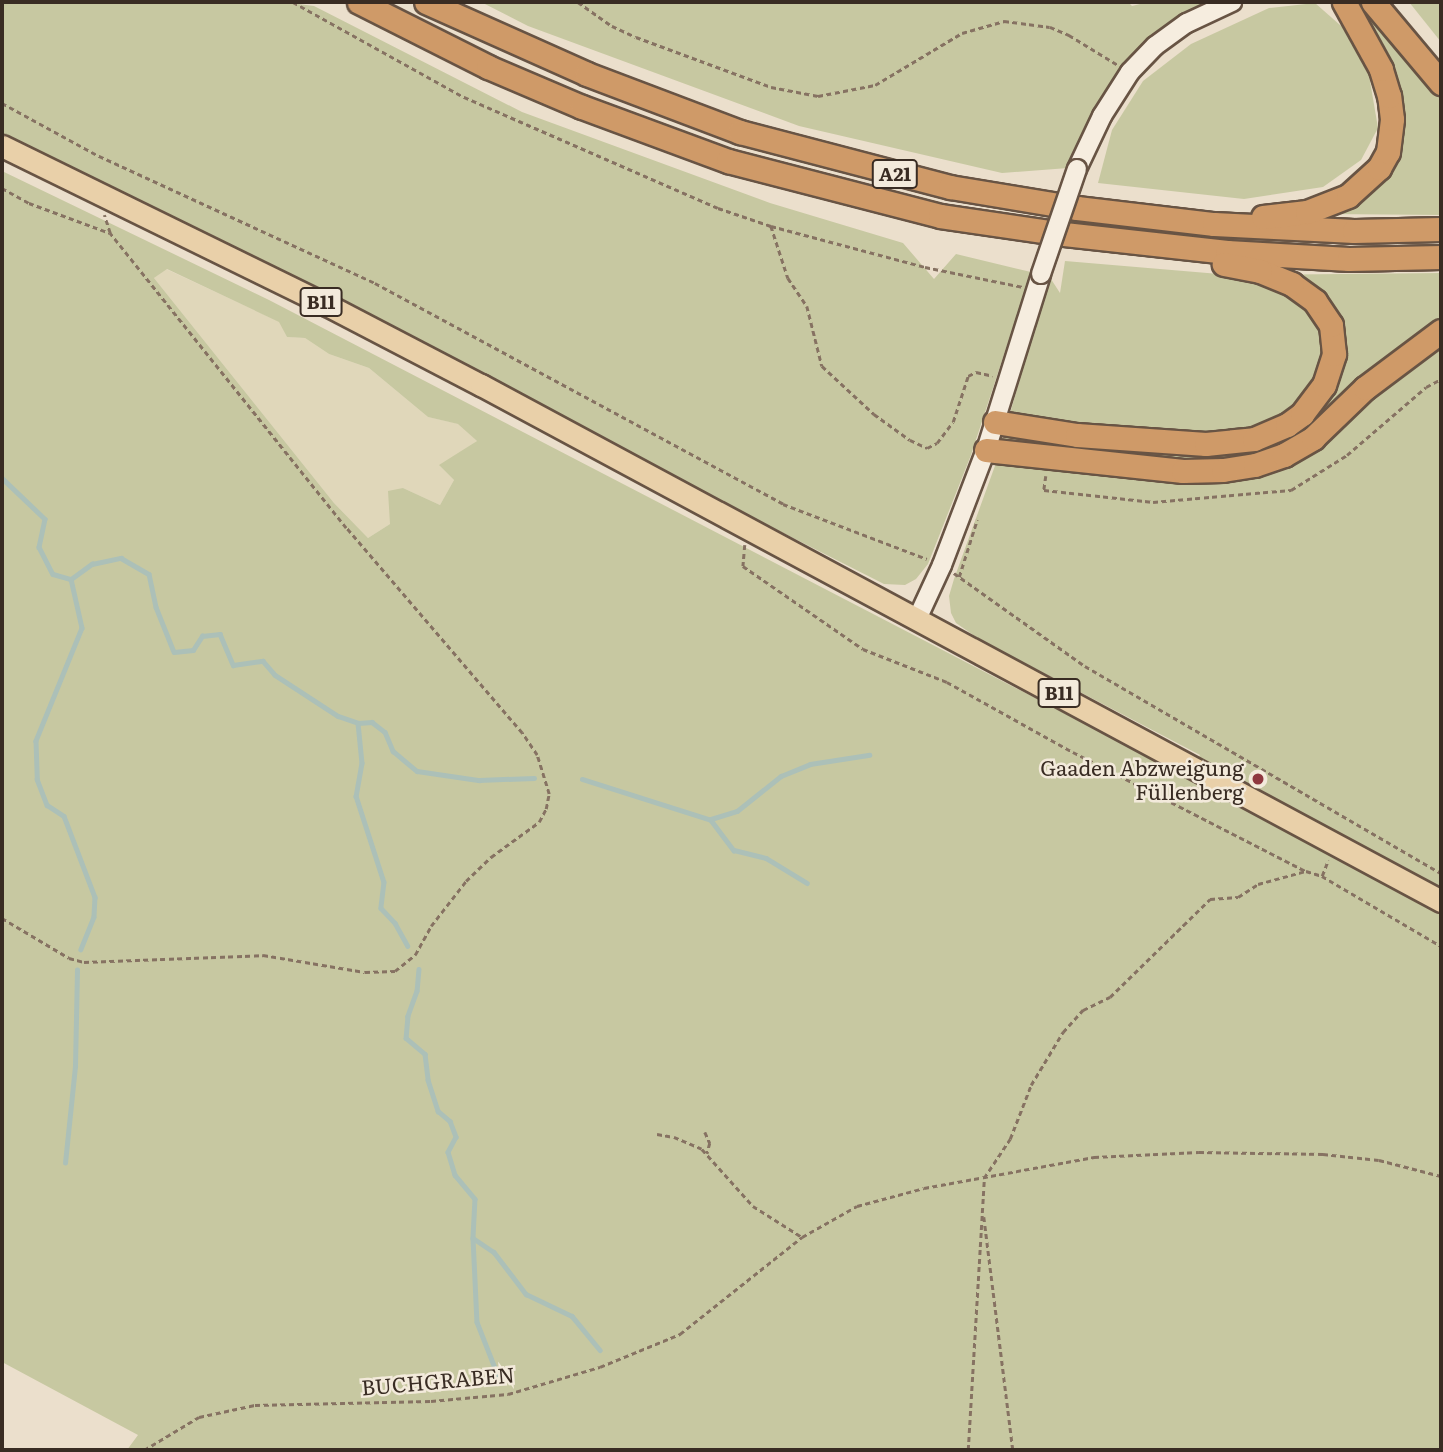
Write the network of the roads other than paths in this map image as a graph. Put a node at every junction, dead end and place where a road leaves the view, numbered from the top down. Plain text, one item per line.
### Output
1 (359, 2) edge
2 (426, 2) edge
3 (1232, 2) edge
4 (1373, 2) edge
5 (1342, 4) edge
6 (1441, 83) edge
7 (2, 146) edge
8 (1214, 224) junction
9 (1441, 229) edge
10 (1178, 247) junction
11 (1441, 257) edge
12 (1441, 331) edge
13 (995, 422) junction
14 (986, 450) junction
15 (918, 617) junction
16 (1441, 901) edge

1 - 10 highway, A21
2 - 8 highway, A21
3 - 13 main road, bridge
4 - 6 highway
5 - 8 highway
7 - 15 main road, B11
8 - 9 highway, A21
10 - 11 highway, A21
10 - 13 highway
12 - 14 highway
13 - 14 main road
14 - 15 main road
15 - 16 main road, B11

